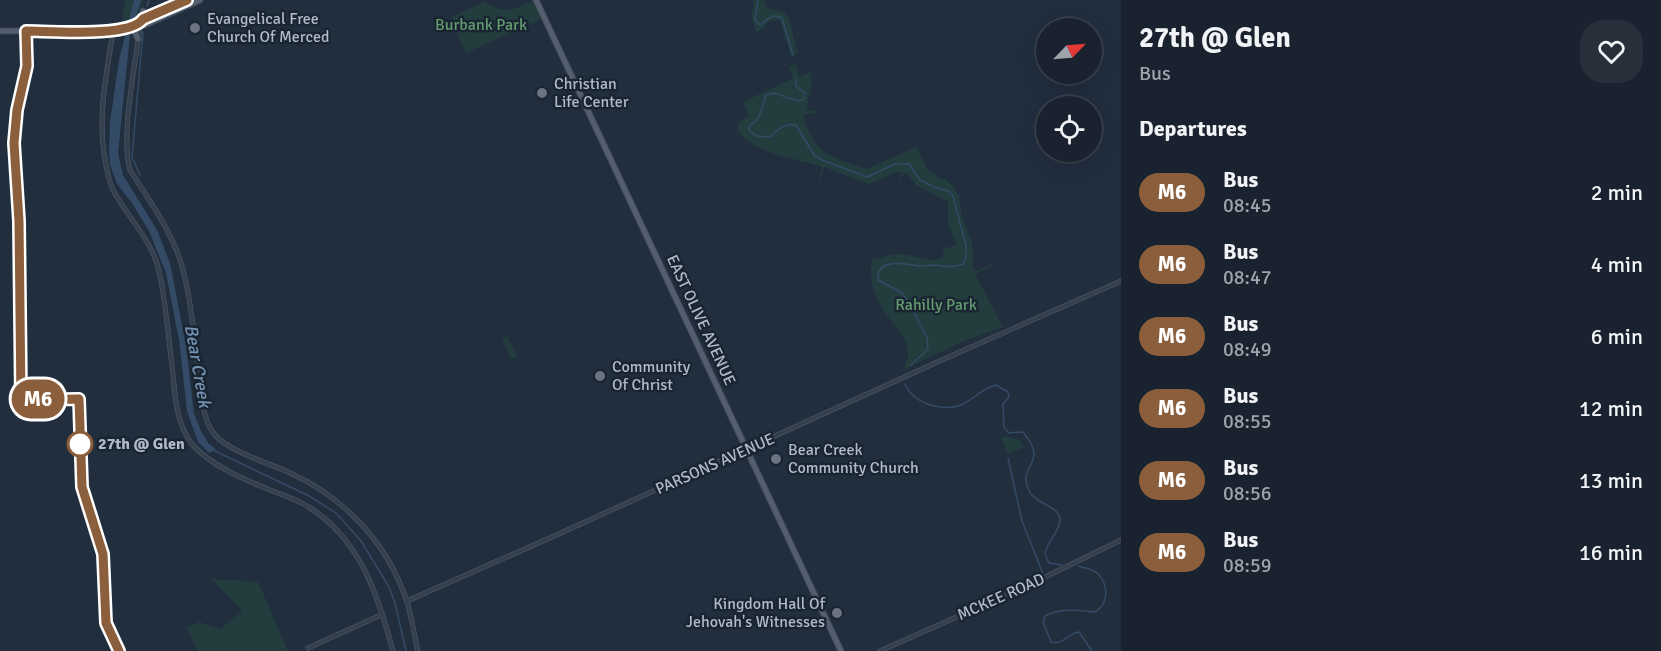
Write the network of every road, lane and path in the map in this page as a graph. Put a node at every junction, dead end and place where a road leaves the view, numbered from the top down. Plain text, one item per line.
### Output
1 (187, 0) edge
2 (200, 0) edge
3 (536, 0) edge
4 (142, 11) dead end
5 (150, 16) junction
6 (137, 27) junction
7 (0, 31) edge
8 (113, 31) junction
9 (138, 39) junction
10 (1121, 281) edge
11 (747, 450) junction
12 (1121, 540) edge
13 (407, 601) junction
14 (383, 614) junction
15 (308, 648) dead end
16 (393, 651) edge
17 (417, 651) edge
18 (841, 651) edge
19 (880, 651) edge

1 - 5 main road
2 - 6 main road
3 - 11 main road, EAST OLIVE AVENUE
4 - 5 main road
5 - 6 main road
6 - 8 main road
6 - 9 main road
6 - 9 street
7 - 8 main road
8 - 14 street
9 - 13 street
10 - 11 street, PARSONS AVENUE
11 - 13 street, PARSONS AVENUE
11 - 18 main road, EAST OLIVE AVENUE
12 - 19 street, MCKEE ROAD
13 - 17 street
14 - 15 street
14 - 16 street

